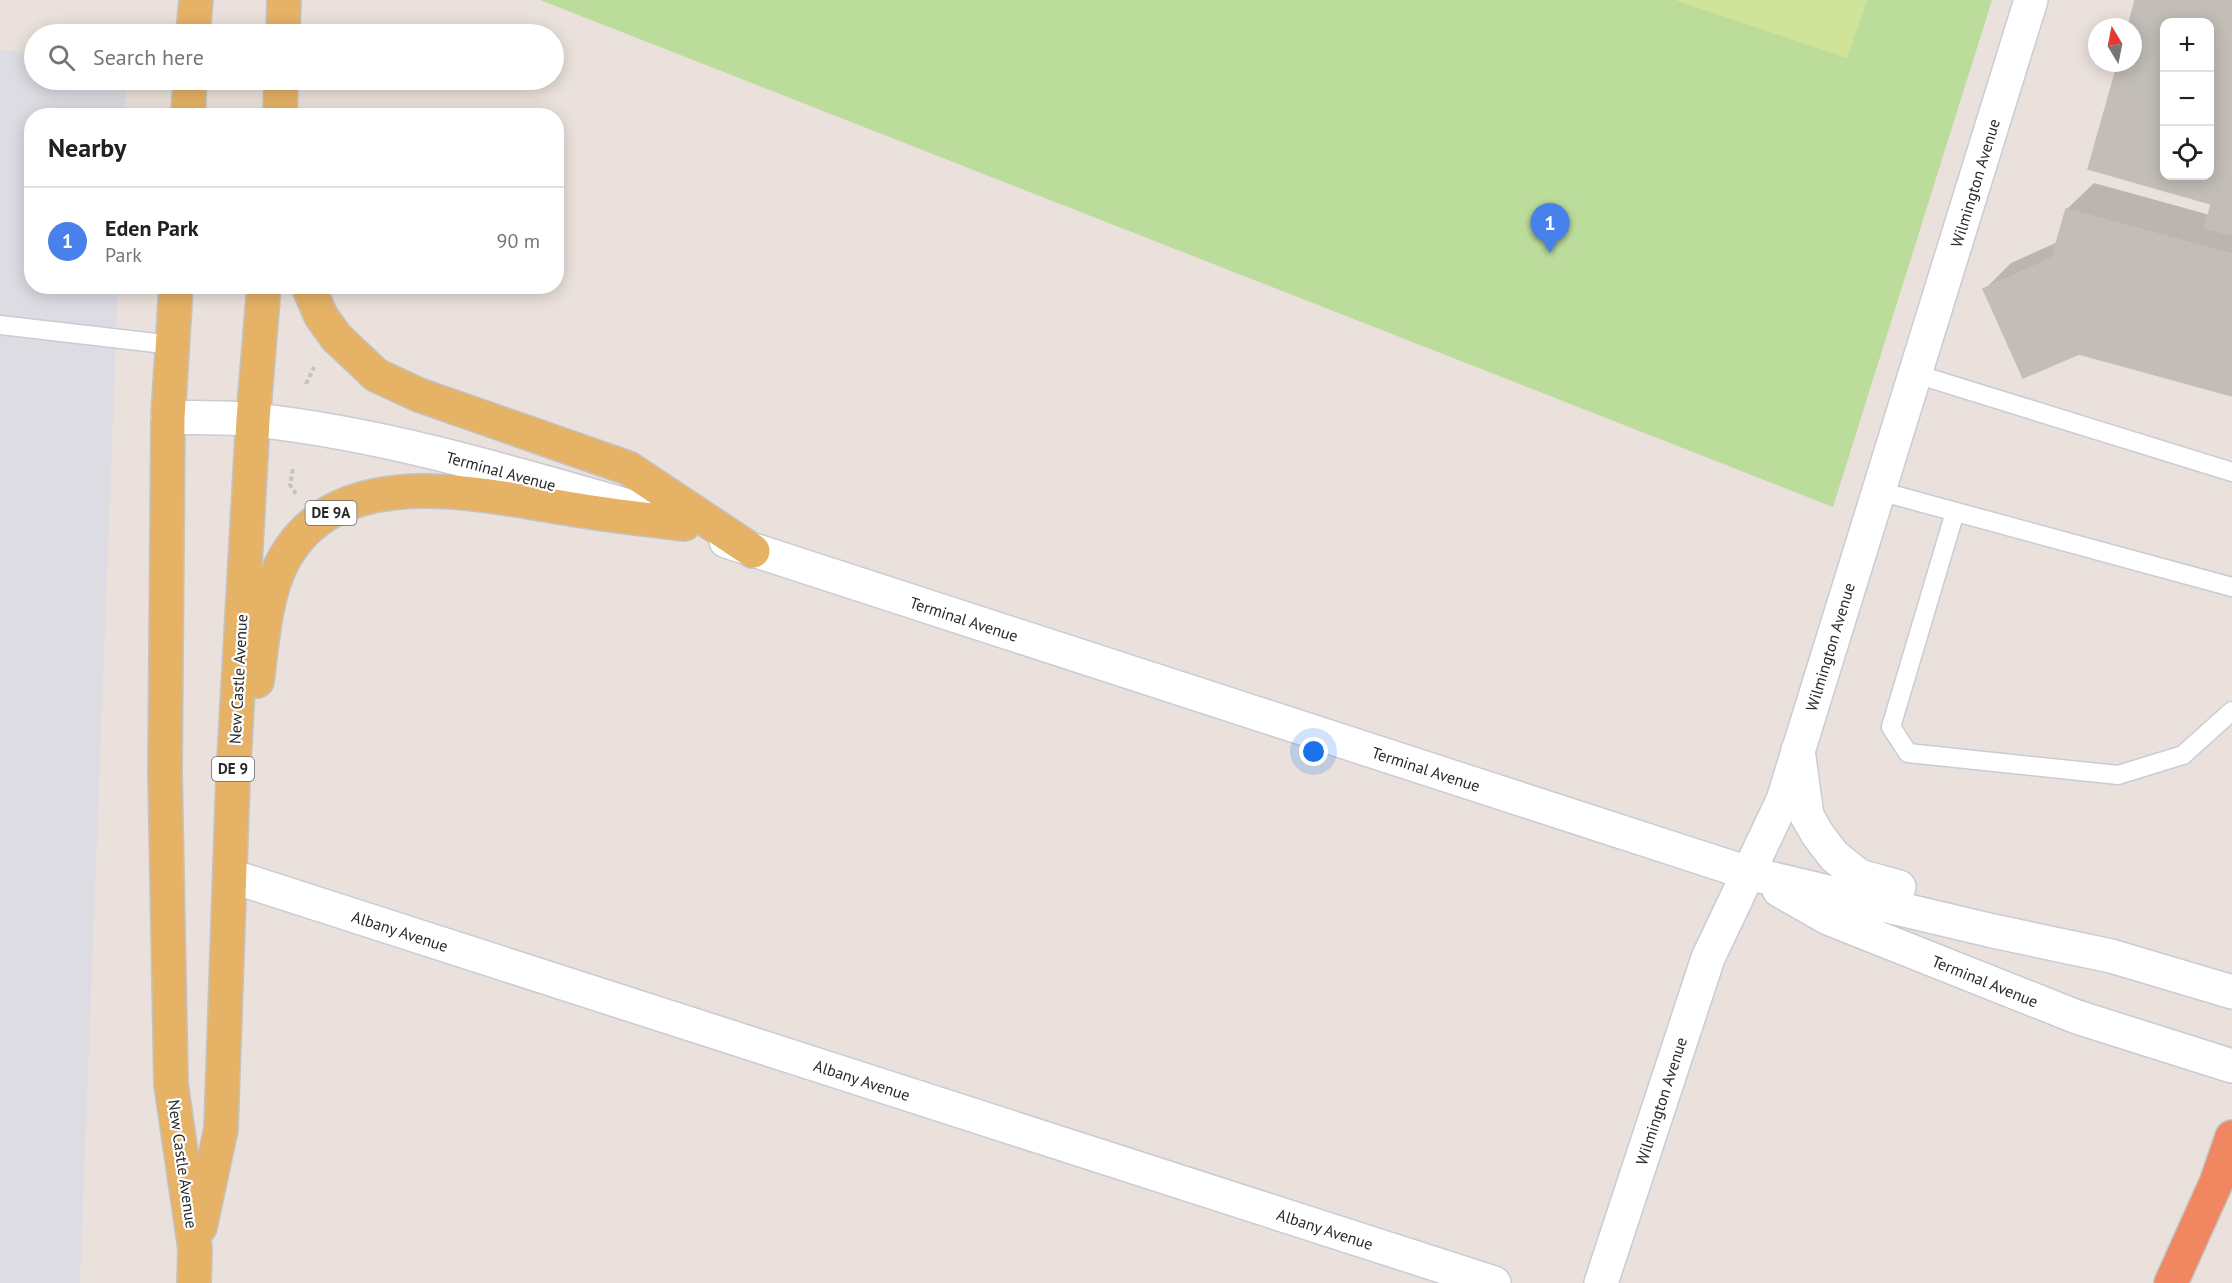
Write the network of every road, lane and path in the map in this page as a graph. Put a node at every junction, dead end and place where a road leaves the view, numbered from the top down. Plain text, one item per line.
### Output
1 (196, 0) edge
2 (284, 0) edge
3 (2031, 0) edge
4 (194, 24) edge
5 (283, 24) edge
6 (189, 90) edge
7 (281, 90) edge
8 (188, 108) edge
9 (280, 108) edge
10 (176, 294) edge
11 (263, 294) edge
12 (312, 294) edge
13 (0, 325) edge
14 (172, 345) junction
15 (1916, 374) junction
16 (168, 417) junction
17 (253, 420) junction
18 (2232, 472) edge
19 (1879, 491) junction
20 (1955, 512) junction
21 (684, 524) junction
22 (753, 551) junction
23 (2232, 587) edge
24 (2232, 711) edge
25 (1798, 750) junction
26 (231, 861) junction
27 (1748, 873) junction
28 (2111, 956) junction
29 (2232, 992) edge
30 (2232, 1066) edge
31 (2232, 1137) edge
32 (195, 1249) junction
33 (194, 1283) edge
34 (1494, 1283) edge
35 (1601, 1283) edge
36 (2171, 1283) edge

1 - 4 main road
2 - 5 main road
3 - 15 main road, Wilmington Avenue
6 - 8 main road
7 - 9 main road
10 - 14 main road, New Castle Avenue / DE 9
11 - 17 main road, New Castle Avenue / DE 9
12 - 22 main road
13 - 14 lane
14 - 16 main road, New Castle Avenue / DE 9
15 - 18 lane
15 - 19 main road, Wilmington Avenue
16 - 17 main road, Terminal Avenue / DE 9A
16 - 32 main road, New Castle Avenue / DE 9
17 - 21 main road, Terminal Avenue / DE 9A
17 - 26 main road, New Castle Avenue / DE 9
19 - 20 lane
19 - 25 main road, Wilmington Avenue
20 - 23 lane
20 - 24 lane
21 - 22 main road, Terminal Avenue / DE 9A
21 - 26 main road, DE 9A
22 - 27 main road, Terminal Avenue / DE 9A
25 - 27 main road, Wilmington Avenue
25 - 28 main road
26 - 32 main road, New Castle Avenue / DE 9
26 - 34 main road, Albany Avenue
27 - 28 main road, Terminal Avenue / DE 9A
27 - 30 main road, Terminal Avenue / DE 9A
27 - 35 main road, Wilmington Avenue
28 - 29 main road, Terminal Avenue / DE 9A
31 - 36 highway
32 - 33 main road, New Castle Avenue / DE 9

